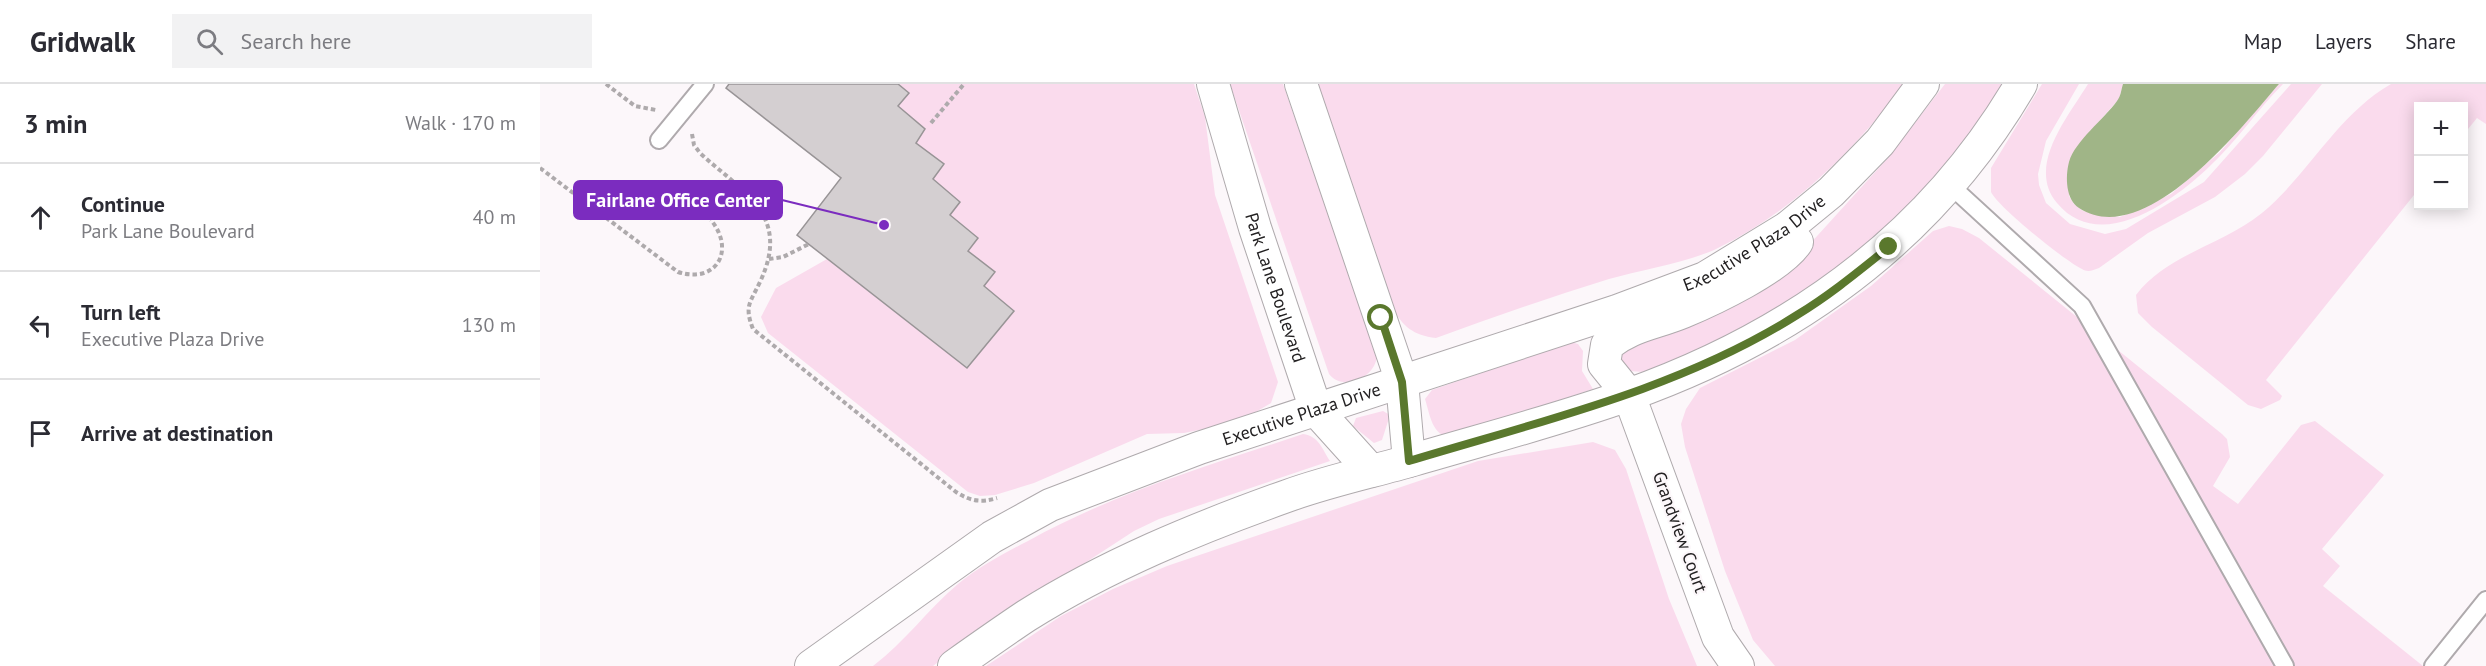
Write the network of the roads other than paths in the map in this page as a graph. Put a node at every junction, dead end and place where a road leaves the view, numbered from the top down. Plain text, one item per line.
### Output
1 (705, 84) edge
2 (1213, 84) edge
3 (1301, 84) edge
4 (1923, 84) edge
5 (2020, 84) edge
6 (659, 141) dead end
7 (1950, 185) junction
8 (1831, 192) junction
9 (1402, 382) junction
10 (1629, 395) junction
11 (1316, 410) junction
12 (1409, 461) junction
13 (1371, 471) junction
14 (908, 595) junction
15 (2486, 600) edge
16 (811, 666) edge
17 (847, 666) edge
18 (954, 666) edge
19 (1738, 666) edge
20 (2285, 666) edge
21 (2433, 666) edge

1 - 6 lane
2 - 11 street, Park Lane Boulevard
3 - 9 street
4 - 8 street, Executive Plaza Drive
5 - 7 street
7 - 10 street
7 - 20 lane
8 - 9 street, Executive Plaza Drive
8 - 10 street, Executive Plaza Drive
9 - 11 street, Executive Plaza Drive
9 - 12 street
10 - 12 street
10 - 19 street, Grandview Court
11 - 13 street, Park Lane Boulevard
11 - 14 street, Executive Plaza Drive
12 - 13 street
13 - 18 street
14 - 16 street, Executive Plaza Drive
14 - 17 street, Executive Plaza Drive
15 - 21 lane

